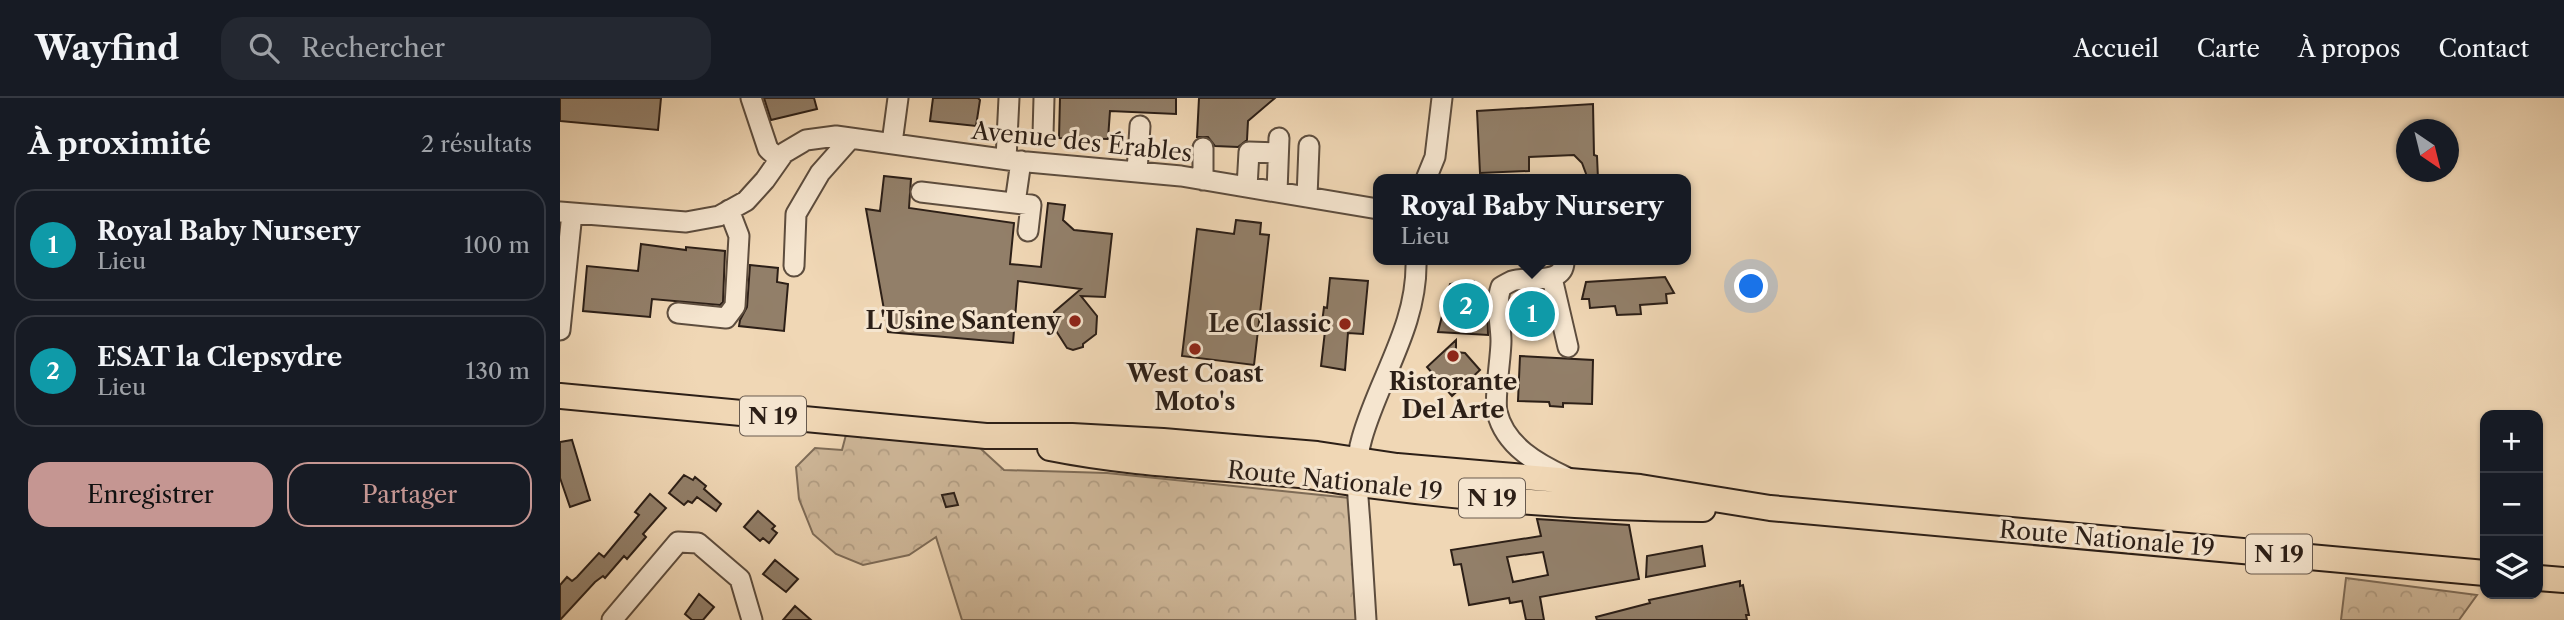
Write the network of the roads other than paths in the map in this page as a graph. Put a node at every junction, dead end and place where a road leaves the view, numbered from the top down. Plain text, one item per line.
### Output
1 (751, 98) edge
2 (898, 98) edge
3 (1009, 98) edge
4 (1044, 98) edge
5 (1442, 98) edge
6 (1140, 126) dead end
7 (1043, 135) dead end
8 (851, 138) junction
9 (892, 143) junction
10 (1308, 146) dead end
11 (1203, 148) dead end
12 (779, 159) junction
13 (1014, 160) junction
14 (1137, 171) junction
15 (1428, 174) edge
16 (1203, 180) junction
17 (1247, 187) junction
18 (921, 192) dead end
19 (1277, 192) junction
20 (1307, 197) junction
21 (1015, 203) junction
22 (1373, 208) edge
23 (729, 210) junction
24 (566, 213) edge
25 (1028, 231) dead end
26 (1416, 265) edge
27 (1564, 265) edge
28 (794, 266) dead end
29 (1552, 278) junction
30 (678, 313) dead end
31 (560, 330) edge
32 (1568, 346) dead end
33 (560, 396) edge
34 (1359, 472) junction
35 (1575, 481) junction
36 (1770, 508) junction
37 (2480, 573) edge
38 (2543, 578) edge
39 (2564, 580) edge
40 (612, 620) edge
41 (752, 620) edge
42 (1366, 620) edge

1 - 12 street
2 - 9 street
3 - 13 street
4 - 7 street
5 - 15 street
6 - 14 street
8 - 9 street, Avenue des Érables
8 - 12 street, Avenue des Érables
8 - 28 street
9 - 13 street, Avenue des Érables
10 - 20 street
11 - 16 street
12 - 23 street, Avenue des Érables
13 - 14 street, Avenue des Érables
13 - 21 street
14 - 16 street, Avenue des Érables
16 - 17 street, Avenue des Érables
17 - 19 street, Avenue des Érables
17 - 19 street
18 - 21 street
19 - 20 street, Avenue des Érables
20 - 22 street, Avenue des Érables
21 - 25 street
23 - 24 street, Avenue des Érables
23 - 30 street
24 - 31 street
26 - 34 street
27 - 29 street
29 - 32 street
29 - 35 street
33 - 34 main road, Route Nationale 19 / N 19
34 - 35 main road, Route Nationale 19 / N 19
34 - 36 main road, Route Nationale 19 / N 19
34 - 42 street
35 - 36 main road, Route Nationale 19 / N 19
36 - 37 main road, Route Nationale 19 / N 19
38 - 39 main road
40 - 41 street

